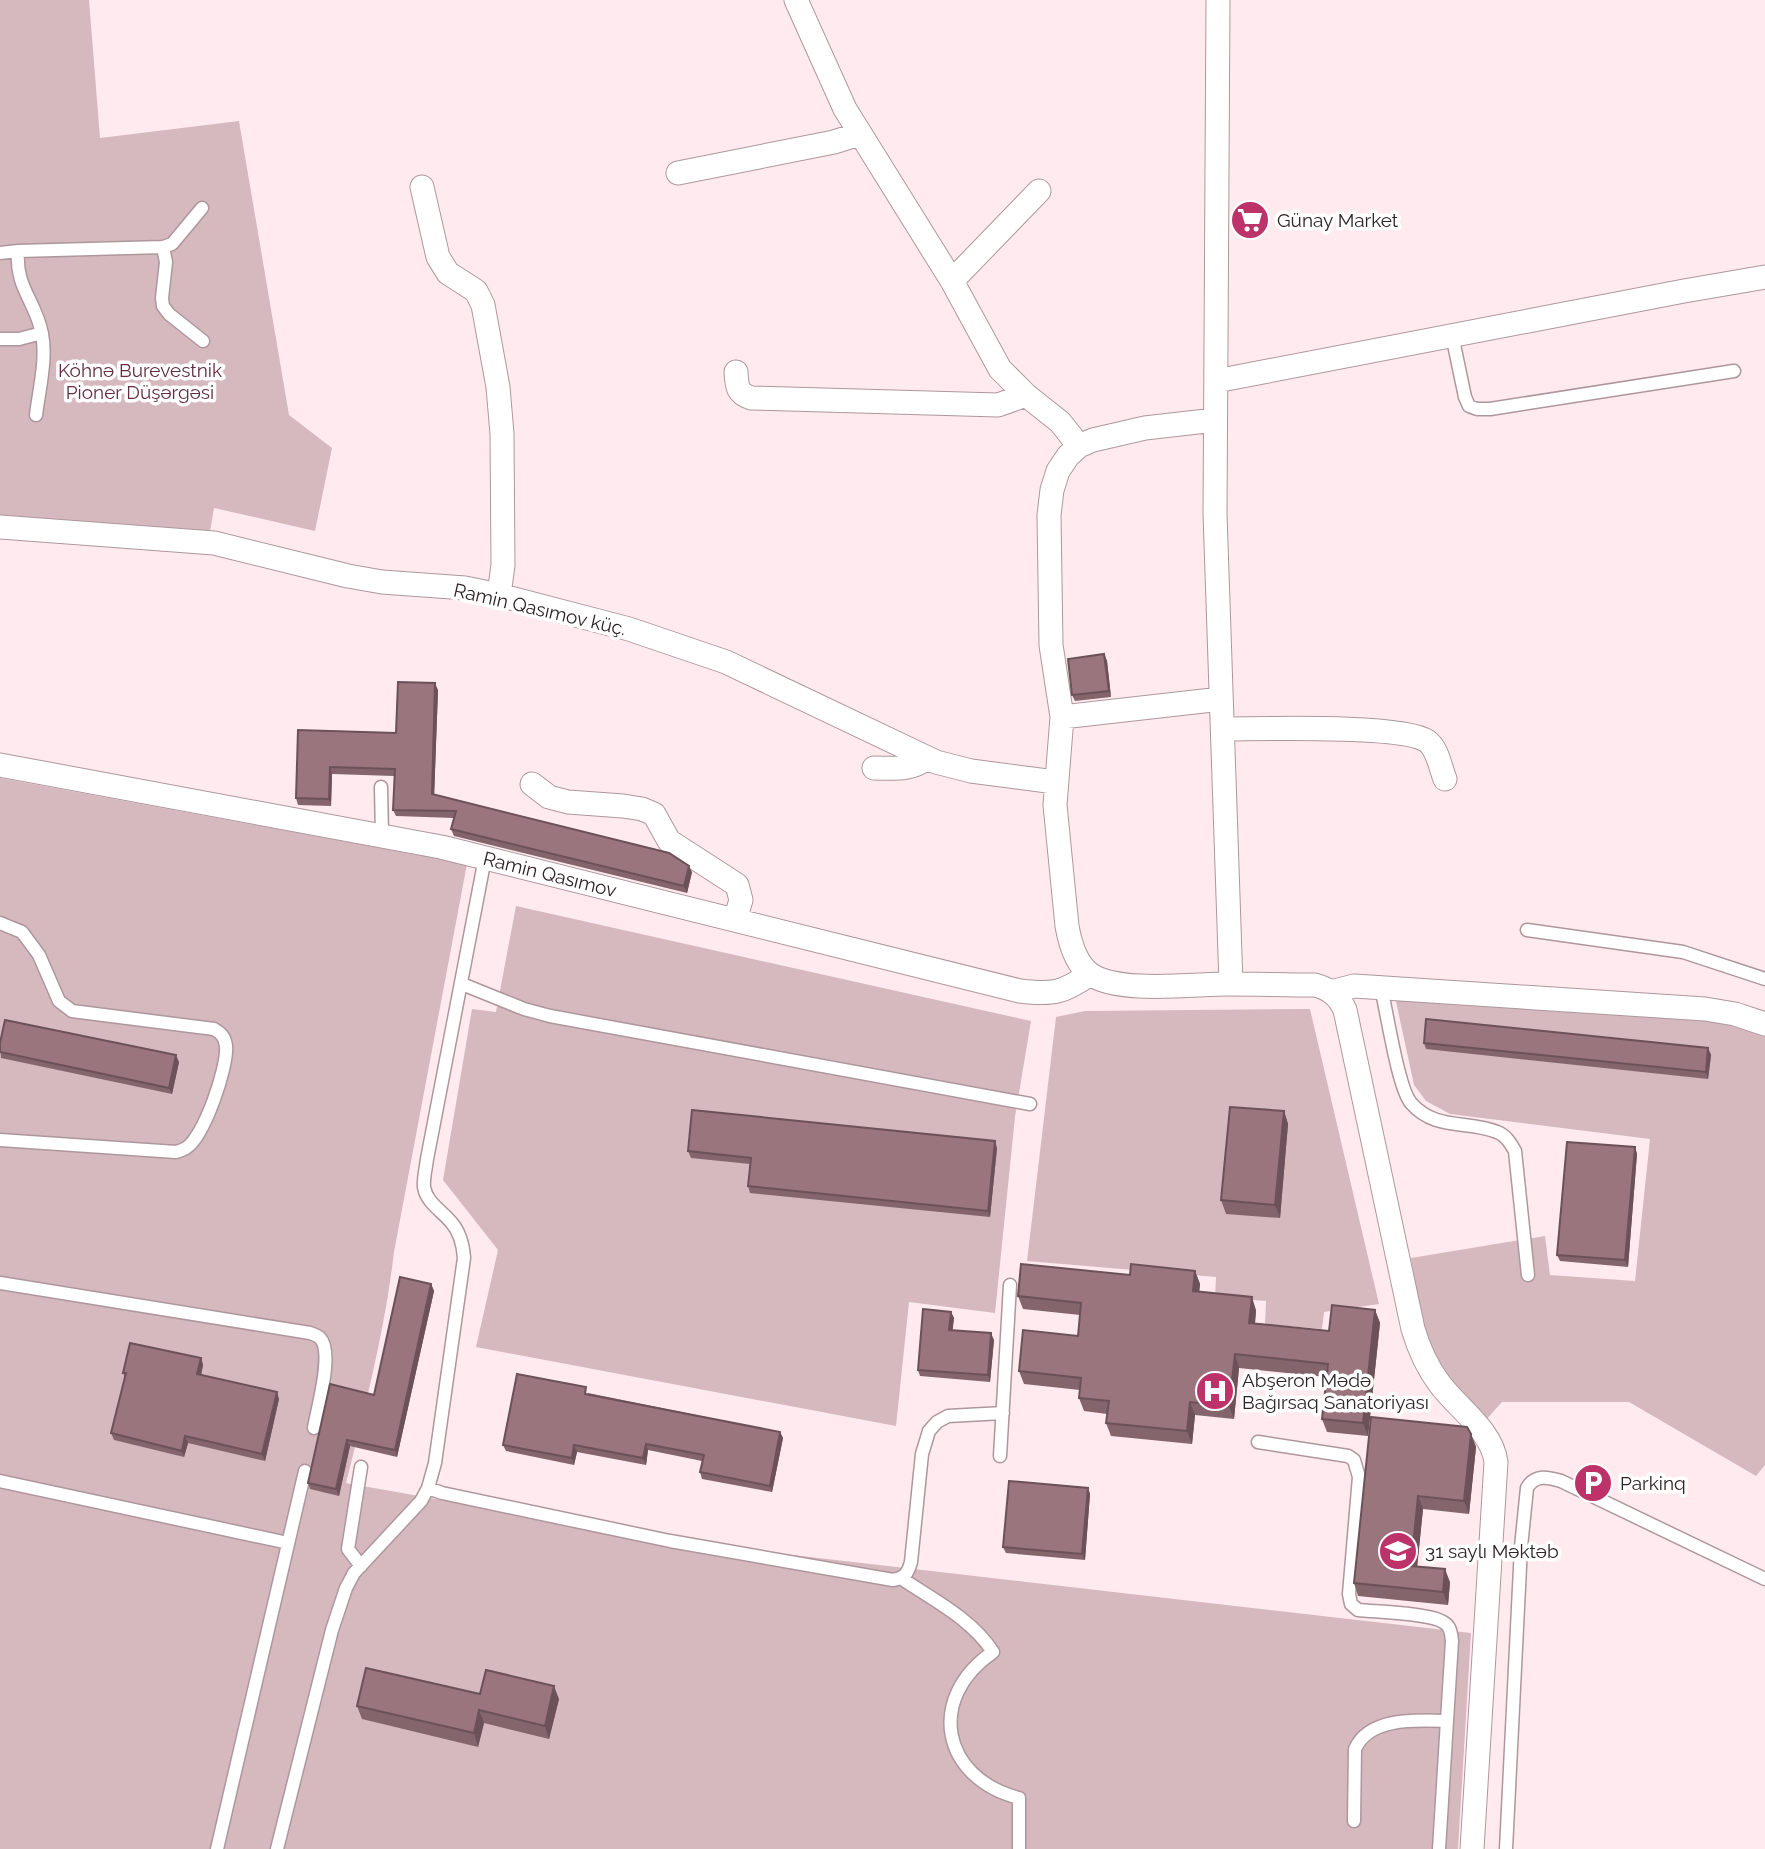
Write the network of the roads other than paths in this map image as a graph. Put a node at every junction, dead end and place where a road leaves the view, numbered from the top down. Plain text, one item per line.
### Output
1 (796, 0) edge
2 (1219, 0) edge
3 (859, 134) junction
4 (678, 173) dead end
5 (422, 187) dead end
6 (1039, 191) dead end
7 (202, 208) dead end
8 (163, 247) junction
9 (18, 251) junction
10 (0, 253) edge
11 (1765, 277) edge
12 (952, 281) junction
13 (42, 333) junction
14 (1452, 335) junction
15 (0, 339) edge
16 (203, 341) dead end
17 (1734, 371) dead end
18 (736, 373) dead end
19 (1216, 381) junction
20 (1026, 395) junction
21 (36, 415) dead end
22 (1215, 421) junction
23 (1079, 446) junction
24 (0, 527) edge
25 (499, 595) junction
26 (1222, 699) junction
27 (1062, 717) junction
28 (1223, 729) junction
29 (927, 758) junction
30 (0, 765) edge
31 (874, 768) dead end
32 (1445, 779) dead end
33 (1055, 782) junction
34 (532, 784) dead end
35 (381, 786) dead end
36 (383, 836) junction
37 (485, 858) junction
38 (735, 920) junction
39 (0, 923) edge
40 (1527, 930) dead end
41 (1090, 974) junction
42 (1765, 979) edge
43 (462, 984) junction
44 (1231, 984) junction
45 (1381, 988) junction
46 (1331, 992) junction
47 (1765, 1024) edge
48 (1030, 1104) dead end
49 (0, 1140) edge
50 (1528, 1275) dead end
51 (0, 1283) edge
52 (1010, 1285) dead end
53 (1003, 1413) junction
54 (314, 1428) dead end
55 (1258, 1442) dead end
56 (1000, 1456) dead end
57 (361, 1467) dead end
58 (304, 1471) dead end
59 (0, 1481) edge
60 (428, 1488) junction
61 (288, 1543) junction
62 (361, 1566) junction
63 (901, 1578) junction
64 (1765, 1579) edge
65 (1446, 1721) junction
66 (1354, 1821) dead end
67 (217, 1849) edge
68 (277, 1849) edge
69 (1019, 1849) edge
70 (1439, 1849) edge
71 (1472, 1849) edge
72 (1506, 1849) edge

1 - 3 street
2 - 19 street
3 - 4 street
3 - 12 street
5 - 25 street
6 - 12 street
7 - 8 lane
8 - 9 lane
8 - 16 lane
9 - 10 lane
9 - 13 lane
11 - 14 street
12 - 20 street
13 - 15 lane
13 - 21 lane
14 - 17 lane
14 - 19 street
18 - 20 street
19 - 22 street
20 - 23 street
22 - 23 street
22 - 26 street
23 - 27 street
24 - 25 street, Ramin Qasımov küç.
25 - 29 street, Ramin Qasımov küç.
26 - 27 street
26 - 28 street
27 - 33 street
28 - 32 street
28 - 44 street
29 - 31 street
29 - 33 street, Ramin Qasımov küç.
30 - 36 street, Ramin Qasımov
33 - 41 street
34 - 38 street
35 - 36 lane
36 - 37 street, Ramin Qasımov
37 - 38 street, Ramin Qasımov
37 - 43 lane
38 - 41 street, Ramin Qasımov
39 - 49 lane
40 - 42 lane
41 - 44 street
43 - 48 lane
43 - 60 lane
44 - 46 street
45 - 46 street
45 - 47 street
45 - 50 lane
46 - 71 street
51 - 54 lane
52 - 53 lane
53 - 56 lane
53 - 63 lane
55 - 65 lane
57 - 62 lane
58 - 61 lane
59 - 61 lane
60 - 62 lane
60 - 63 lane
61 - 67 lane
62 - 68 lane
63 - 69 lane
64 - 72 lane
65 - 66 lane
65 - 70 lane

